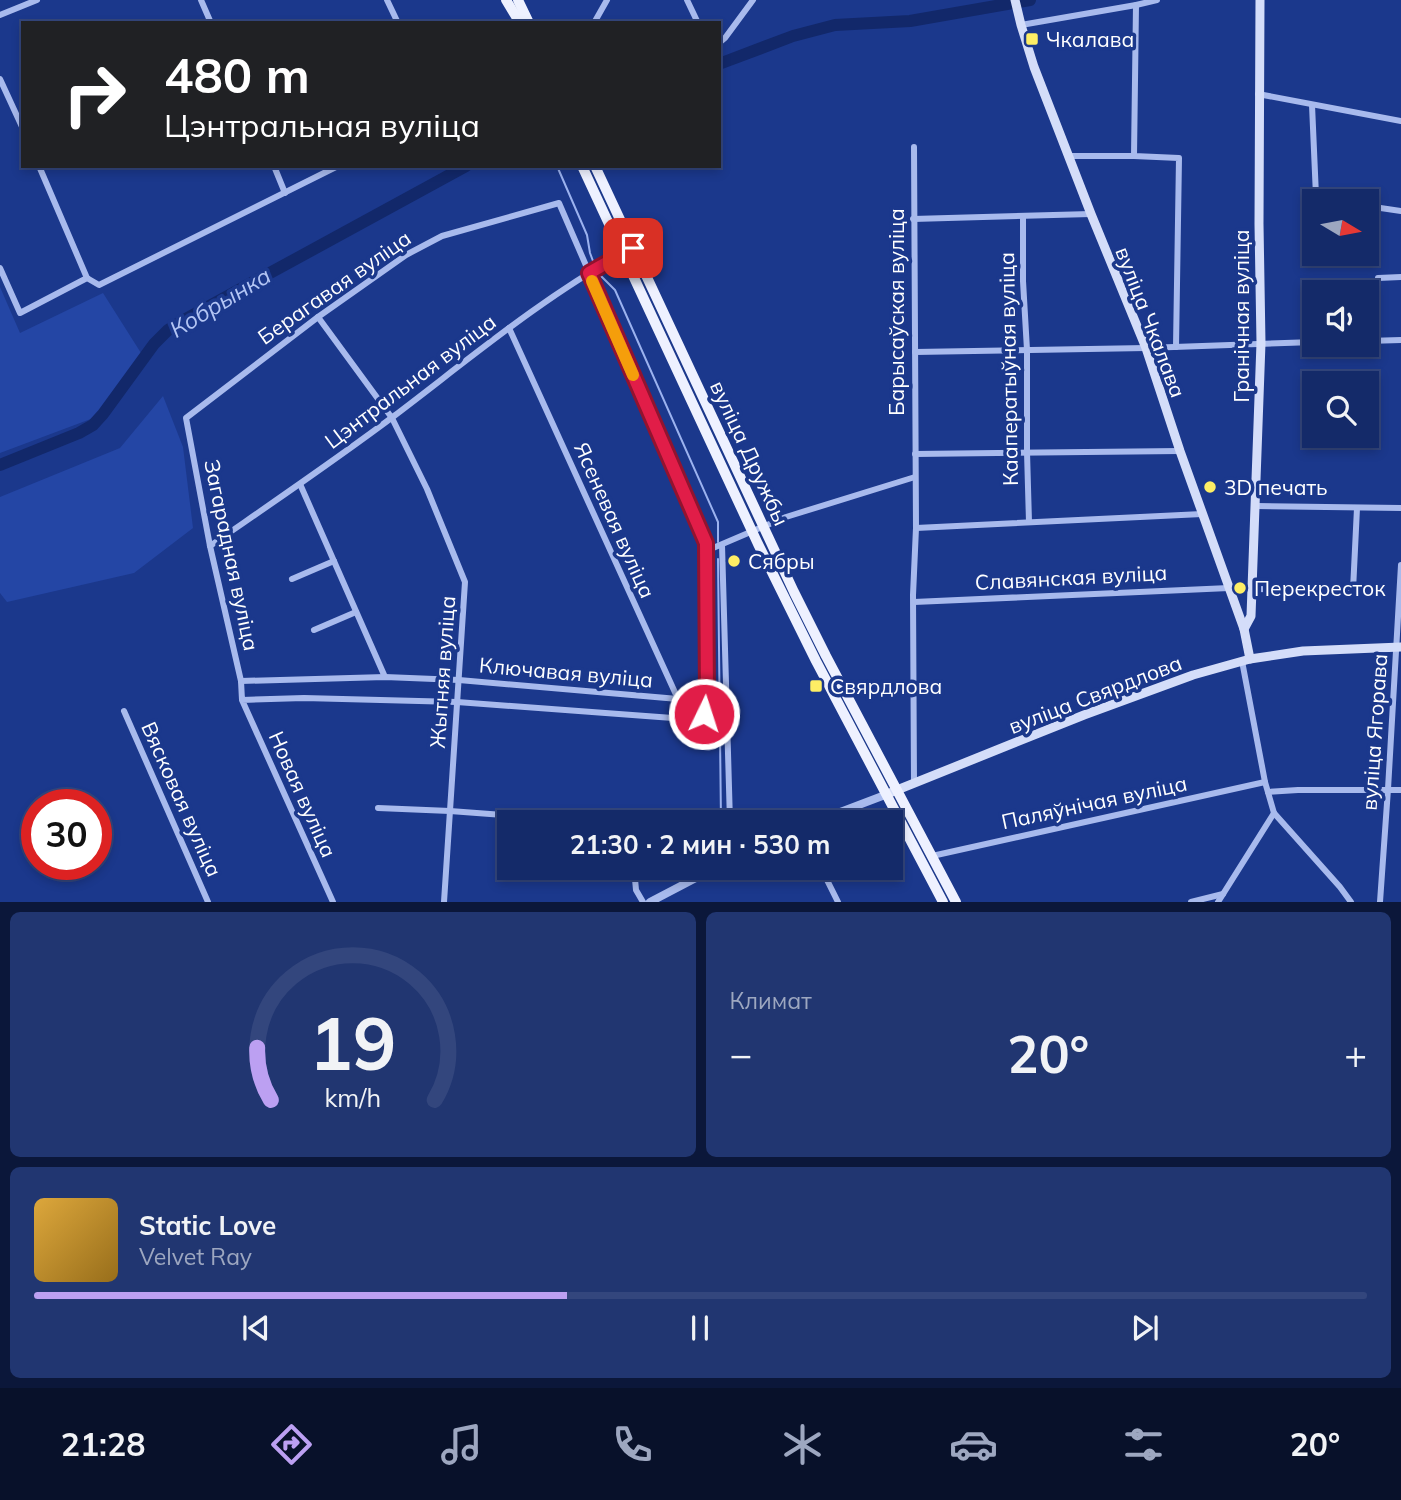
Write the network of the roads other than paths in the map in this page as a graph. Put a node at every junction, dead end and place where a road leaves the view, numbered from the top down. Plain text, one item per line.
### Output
1 (37, 0) edge
2 (201, 0) edge
3 (387, 0) edge
4 (506, 0) edge
5 (519, 0) edge
6 (597, 0) edge
7 (607, 0) edge
8 (687, 0) edge
9 (753, 0) edge
10 (1015, 0) edge
11 (1157, 0) edge
12 (1260, 0) edge
13 (1136, 5) junction
14 (601, 10) junction
15 (0, 15) edge
16 (210, 21) edge
17 (397, 21) edge
18 (517, 21) edge
19 (528, 21) edge
20 (595, 21) edge
21 (697, 21) edge
22 (1021, 25) junction
23 (721, 41) edge
24 (0, 79) edge
25 (1258, 94) junction
26 (1312, 104) junction
27 (1401, 121) edge
28 (21, 125) edge
29 (914, 147) dead end
30 (1068, 156) junction
31 (1134, 156) junction
32 (40, 168) edge
33 (275, 168) edge
34 (334, 168) edge
35 (583, 168) edge
36 (596, 168) edge
37 (1316, 189) edge
38 (285, 193) junction
39 (1379, 208) edge
40 (1401, 211) edge
41 (1091, 214) junction
42 (1023, 216) junction
43 (913, 219) junction
44 (633, 248) junction
45 (622, 254) junction
46 (0, 268) edge
47 (589, 273) junction
48 (1401, 276) edge
49 (87, 278) junction
50 (1378, 278) dead end
51 (661, 309) junction
52 (318, 317) junction
53 (509, 328) junction
54 (1401, 340) edge
55 (1379, 341) edge
56 (1302, 342) edge
57 (1261, 343) junction
58 (1176, 347) junction
59 (1146, 348) junction
60 (1027, 350) junction
61 (915, 352) junction
62 (186, 418) joint
63 (392, 418) junction
64 (1180, 451) junction
65 (1027, 452) junction
66 (915, 454) junction
67 (915, 477) junction
68 (300, 484) junction
69 (1256, 506) junction
70 (1357, 508) junction
71 (1401, 508) edge
72 (1202, 514) junction
73 (1029, 522) junction
74 (916, 528) junction
75 (758, 529) junction
76 (723, 545) junction
77 (210, 546) junction
78 (706, 551) junction
79 (334, 561) junction
80 (1401, 565) edge
81 (1401, 575) edge
82 (292, 579) dead end
83 (1229, 588) junction
84 (1253, 589) junction
85 (914, 602) junction
86 (356, 612) junction
87 (1244, 629) junction
88 (314, 631) dead end
89 (1399, 647) edge
90 (1246, 660) junction
91 (385, 677) junction
92 (459, 680) junction
93 (241, 681) junction
94 (678, 699) junction
95 (707, 699) junction
96 (242, 700) junction
97 (457, 702) junction
98 (124, 711) dead end
99 (1392, 717) junction
100 (1401, 717) edge
101 (854, 734) junction
102 (1265, 782) junction
103 (914, 783) junction
104 (1388, 789) junction
105 (898, 790) junction
106 (1401, 790) edge
107 (1268, 792) junction
108 (885, 795) junction
109 (378, 808) dead end
110 (730, 810) edge
111 (846, 810) edge
112 (450, 811) junction
113 (1274, 813) junction
114 (497, 815) edge
115 (932, 856) junction
116 (636, 880) edge
117 (691, 880) edge
118 (827, 880) edge
119 (1223, 894) junction
120 (208, 901) edge
121 (333, 901) edge
122 (444, 901) edge
123 (643, 901) edge
124 (650, 901) edge
125 (838, 901) edge
126 (943, 901) edge
127 (956, 901) edge
128 (1191, 901) edge
129 (1218, 901) edge
130 (1351, 901) edge
131 (1380, 901) edge

1 - 15 street
2 - 16 street
3 - 17 street
4 - 18 main road
5 - 19 main road
6 - 14 street
7 - 14 street
8 - 21 street
9 - 23 street
10 - 22 main road, вуліца Чкалава
11 - 13 street
12 - 25 main road, Гранічная вуліца
13 - 22 street
13 - 31 street
14 - 20 street
22 - 30 main road, вуліца Чкалава
24 - 28 street
25 - 26 street
25 - 57 main road, Гранічная вуліца
26 - 27 street
26 - 37 street
29 - 43 street, Барысаўская вуліца
30 - 31 street
30 - 41 main road, вуліца Чкалава
31 - 58 street
32 - 49 street
33 - 38 street
34 - 38 street
35 - 45 main road, вуліца Дружбы
36 - 44 main road, вуліца Дружбы
38 - 49 street
39 - 40 street
41 - 42 street
41 - 59 main road, вуліца Чкалава
42 - 43 street
42 - 60 street, Кааператыўная вуліца
43 - 61 street, Барысаўская вуліца
44 - 45 street, Цэнтральная вуліца
44 - 51 main road, вуліца Дружбы
45 - 47 street, Цэнтральная вуліца
45 - 51 main road
45 - 75 main road, вуліца Дружбы
46 - 49 street
47 - 52 street, Берагавая вуліца
47 - 53 street, Цэнтральная вуліца
47 - 78 street
48 - 50 street
51 - 75 main road, вуліца Дружбы
52 - 62 street, Берагавая вуліца
52 - 63 street, Жытняя вуліца
53 - 63 street, Цэнтральная вуліца
53 - 94 street, Ясеневая вуліца
54 - 55 street
56 - 57 street
57 - 58 street
57 - 69 main road, Гранічная вуліца
58 - 59 street
59 - 60 street
59 - 64 main road, вуліца Чкалава
60 - 61 street
60 - 65 street, Кааператыўная вуліца
61 - 66 street, Барысаўская вуліца
62 - 77 street, Загарадная вуліца
63 - 68 street, Цэнтральная вуліца
63 - 92 street, Жытняя вуліца
64 - 65 street
64 - 72 main road, вуліца Чкалава
65 - 66 street
65 - 73 street, Кааператыўная вуліца
66 - 67 street, Барысаўская вуліца
67 - 74 street, Барысаўская вуліца
67 - 75 street
68 - 77 street, Цэнтральная вуліца
68 - 79 street
69 - 70 street
69 - 84 main road, Гранічная вуліца
70 - 71 street
70 - 84 street
72 - 73 street
72 - 83 main road, вуліца Чкалава
73 - 74 street
74 - 85 street, Барысаўская вуліца
75 - 76 street
75 - 101 main road, вуліца Дружбы
75 - 105 main road, вуліца Дружбы
76 - 78 street
76 - 110 street
77 - 93 street, Загарадная вуліца
78 - 95 street
79 - 82 street
79 - 86 street
80 - 81 street, вуліца Ягорава
81 - 89 street, вуліца Ягорава
83 - 85 street, Славянская вуліца
83 - 87 main road, вуліца Чкалава
84 - 87 main road, Гранічная вуліца
85 - 103 street, Барысаўская вуліца
86 - 88 street
86 - 91 street
87 - 90 main road, вуліца Чкалава
89 - 90 main road, вуліца Свярдлова
89 - 99 street, вуліца Ягорава
90 - 102 street
90 - 103 main road, вуліца Свярдлова
91 - 92 street, Ключавая вуліца
91 - 93 street, Ключавая вуліца
92 - 94 street, Ключавая вуліца
92 - 97 street, Жытняя вуліца
93 - 96 street, Загарадная вуліца
94 - 95 street
95 - 97 street, Ключавая вуліца
96 - 97 street, Ключавая вуліца
96 - 121 street, Новая вуліца
97 - 112 street, Жытняя вуліца
98 - 120 street, Вясковая вуліца
99 - 100 street
99 - 104 street, вуліца Ягорава
101 - 105 main road
101 - 108 main road, вуліца Дружбы
102 - 107 street
102 - 115 street, Паляўнічая вуліца
103 - 105 main road, вуліца Свярдлова
104 - 106 street
104 - 107 street
104 - 131 street, вуліца Ягорава
105 - 108 main road, вуліца Свярдлова
105 - 115 main road, вуліца Дружбы
107 - 113 street
108 - 111 street, вуліца Свярдлова
108 - 115 main road
108 - 126 main road, вуліца Дружбы
109 - 112 street
112 - 114 street
112 - 122 street, Жытняя вуліца
113 - 119 street
113 - 130 street
115 - 127 main road, вуліца Дружбы
116 - 123 street
117 - 124 street
118 - 125 street
119 - 128 street
119 - 129 street

